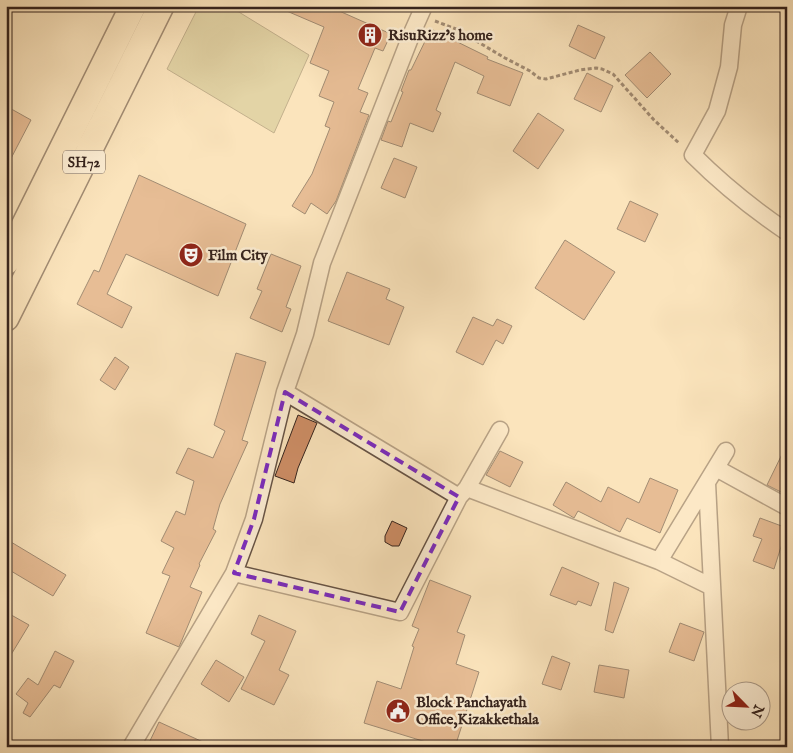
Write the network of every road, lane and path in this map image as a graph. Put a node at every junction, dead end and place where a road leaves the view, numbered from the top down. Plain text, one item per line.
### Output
1 (133, 6) edge
2 (161, 6) edge
3 (739, 6) edge
4 (422, 11) edge
5 (693, 155) junction
6 (787, 232) edge
7 (6, 262) edge
8 (6, 318) edge
9 (285, 392) junction
10 (500, 430) dead end
11 (726, 451) dead end
12 (716, 468) junction
13 (707, 483) junction
14 (463, 492) junction
15 (787, 507) edge
16 (659, 561) junction
17 (234, 573) junction
18 (712, 588) junction
19 (131, 747) edge
20 (720, 747) edge

1 - 7 main road, SH72
2 - 8 main road, SH72
3 - 5 street
4 - 5 path
4 - 9 street
5 - 6 street
9 - 14 street
9 - 17 street
10 - 14 street
11 - 12 street
12 - 13 street
12 - 15 street
13 - 16 street
13 - 18 street
14 - 16 street
14 - 17 street
16 - 18 street
17 - 19 street
18 - 20 street

